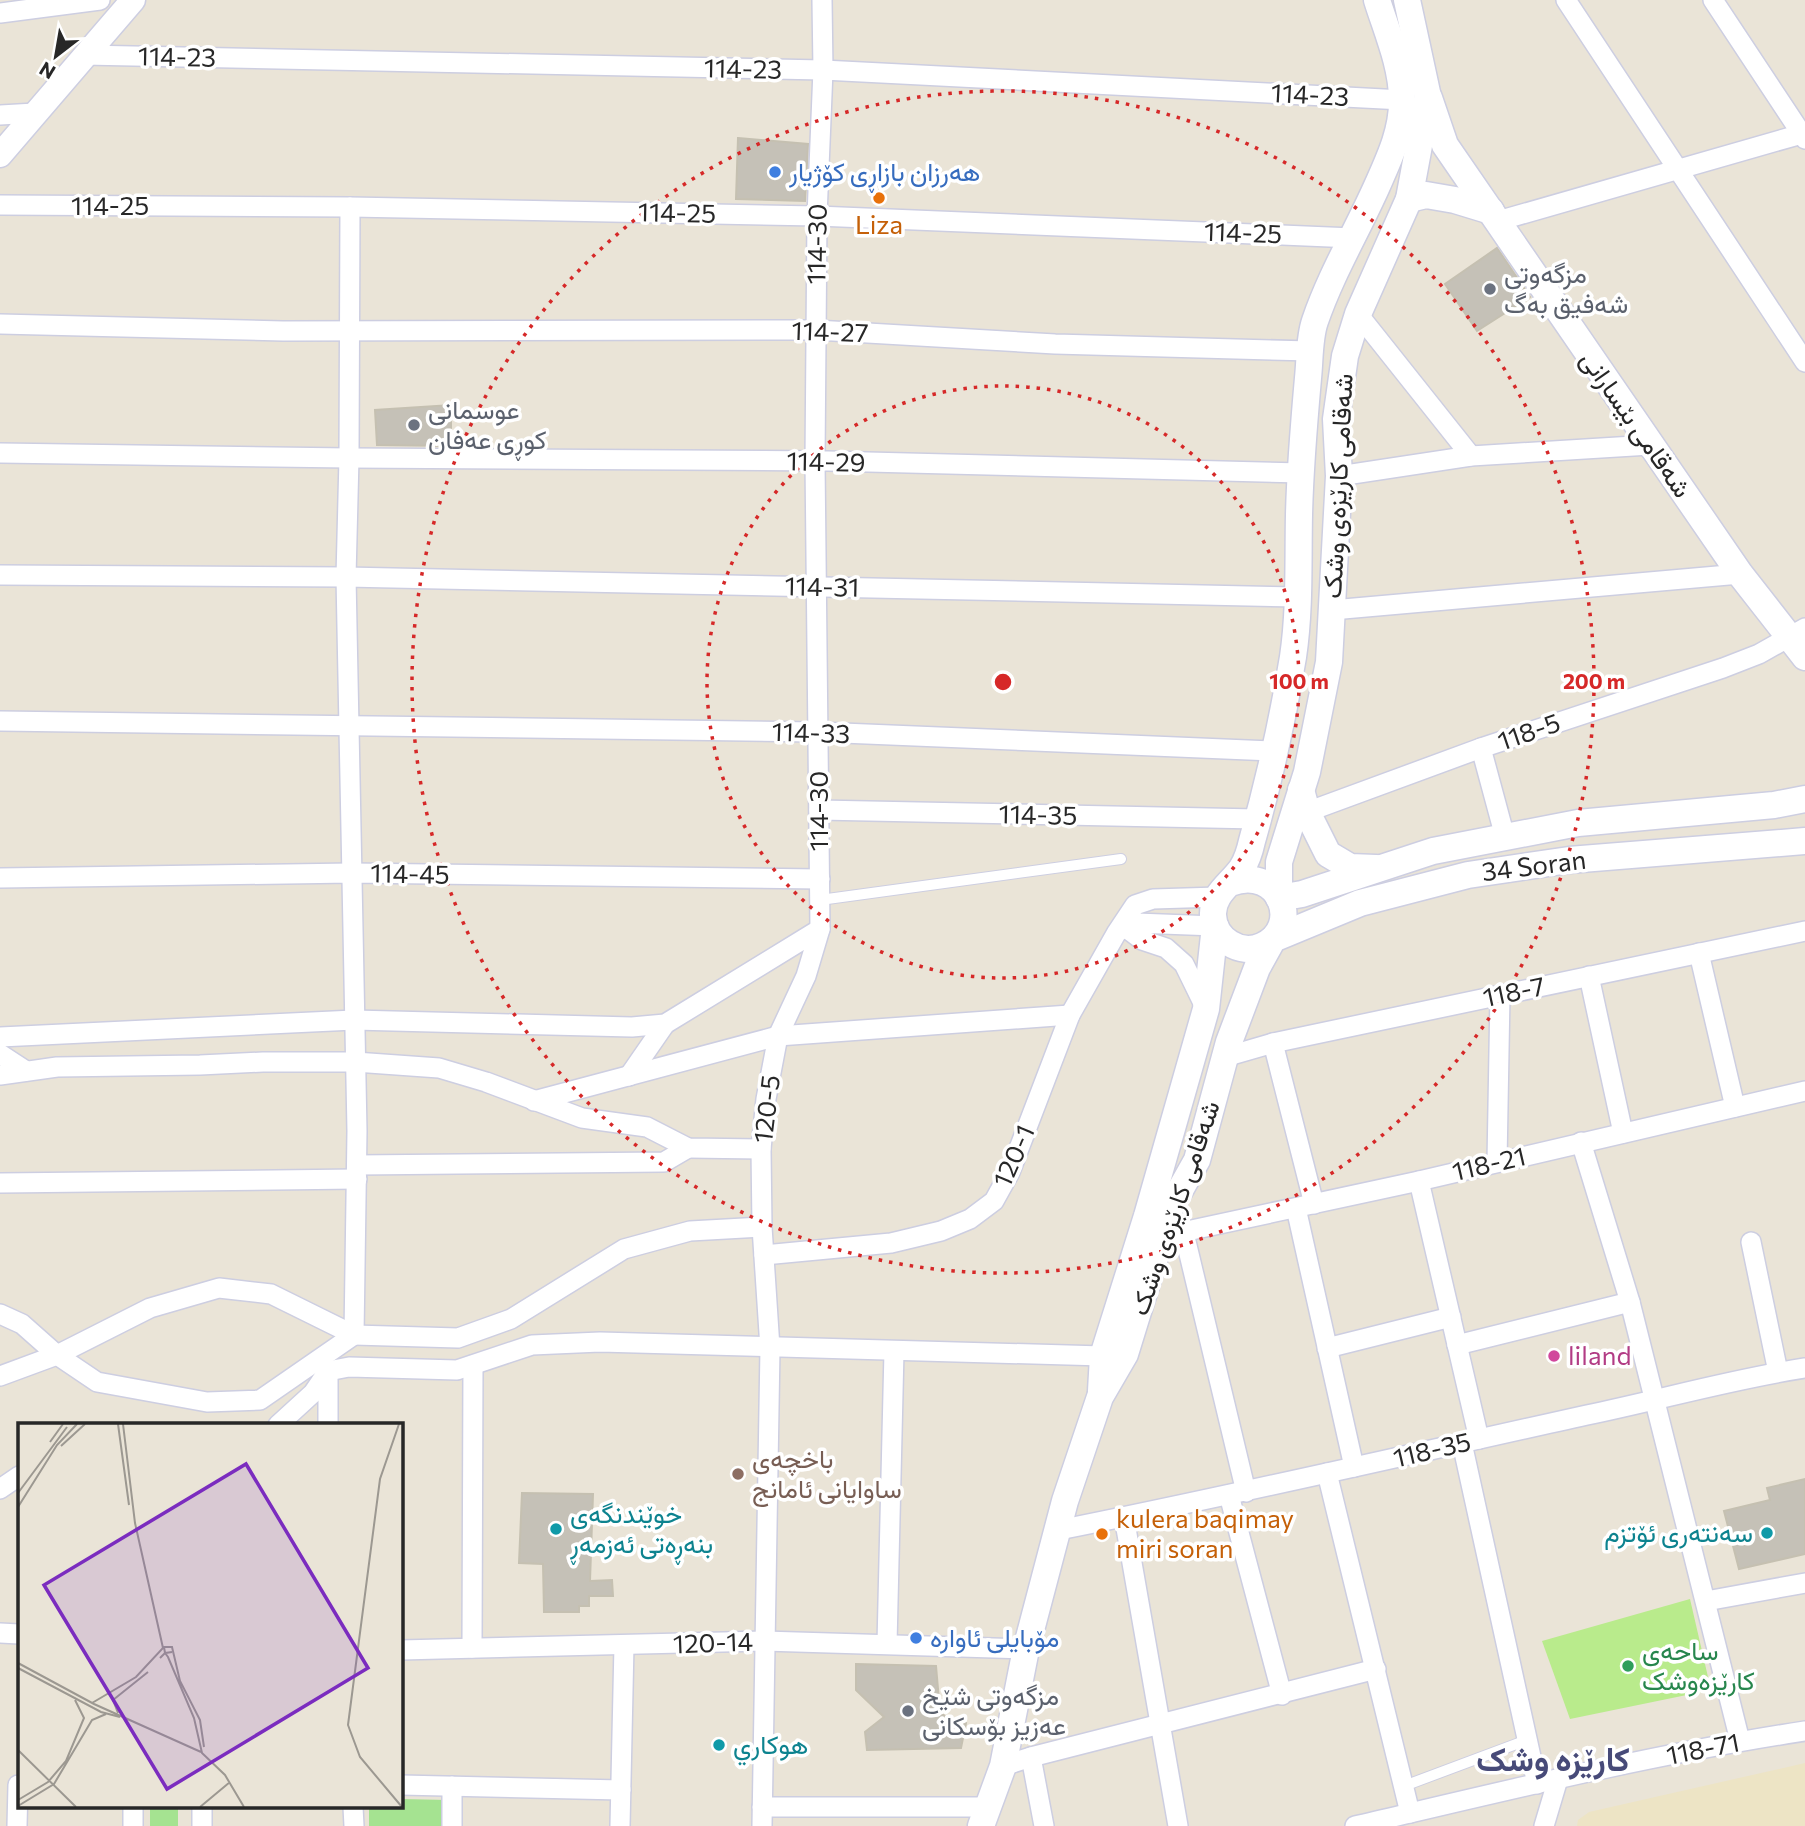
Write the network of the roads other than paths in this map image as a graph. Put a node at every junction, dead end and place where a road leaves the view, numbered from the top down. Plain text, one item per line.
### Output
1 (100, 0) edge
2 (133, 0) edge
3 (822, 0) edge
4 (1377, 0) edge
5 (1407, 0) edge
6 (1566, 0) edge
7 (1713, 0) edge
8 (0, 13) edge
9 (84, 55) junction
10 (823, 70) junction
11 (1416, 98) junction
12 (35, 113) junction
13 (0, 115) edge
14 (1804, 136) edge
15 (0, 155) edge
16 (1677, 170) junction
17 (1409, 200) junction
18 (0, 205) edge
19 (350, 207) junction
20 (817, 216) junction
21 (1494, 216) junction
22 (1353, 238) junction
23 (1358, 314) junction
24 (0, 324) edge
25 (816, 330) junction
26 (350, 331) junction
27 (1311, 351) junction
28 (1805, 362) edge
29 (1650, 445) junction
30 (0, 453) edge
31 (1471, 456) junction
32 (349, 458) junction
33 (815, 461) junction
34 (1302, 473) junction
35 (1339, 476) junction
36 (1740, 574) junction
37 (0, 575) edge
38 (346, 577) junction
39 (815, 587) junction
40 (1298, 597) junction
41 (1332, 610) junction
42 (1801, 642) edge
43 (0, 721) edge
44 (348, 725) junction
45 (818, 732) junction
46 (1481, 748) junction
47 (1273, 751) junction
48 (1805, 799) edge
49 (1304, 801) junction
50 (1749, 807) junction
51 (819, 810) junction
52 (1257, 820) junction
53 (1505, 837) junction
54 (1805, 841) edge
55 (1758, 844) junction
56 (1121, 859) dead end
57 (1381, 868) junction
58 (351, 873) junction
59 (0, 878) edge
60 (820, 879) junction
61 (1224, 890) junction
62 (1279, 898) junction
63 (820, 900) junction
64 (1215, 926) junction
65 (820, 929) junction
66 (1121, 930) junction
67 (1805, 931) edge
68 (1273, 939) junction
69 (1699, 953) junction
70 (1589, 975) junction
71 (1500, 995) junction
72 (1206, 1009) junction
73 (1070, 1015) junction
74 (354, 1020) junction
75 (665, 1024) junction
76 (778, 1036) junction
77 (0, 1037) edge
78 (1273, 1043) junction
79 (0, 1054) edge
80 (1225, 1057) junction
81 (355, 1062) junction
82 (26, 1071) junction
83 (0, 1075) edge
84 (629, 1076) junction
85 (1805, 1091) edge
86 (534, 1101) junction
87 (1735, 1107) junction
88 (1623, 1133) junction
89 (1581, 1142) junction
90 (688, 1148) junction
91 (761, 1149) junction
92 (1497, 1162) junction
93 (357, 1172) junction
94 (1159, 1174) junction
95 (1419, 1181) junction
96 (0, 1183) edge
97 (1183, 1184) junction
98 (1305, 1206) junction
99 (762, 1227) junction
100 (1751, 1242) dead end
101 (764, 1255) junction
102 (1630, 1302) junction
103 (0, 1314) edge
104 (1451, 1317) junction
105 (354, 1335) junction
106 (1457, 1345) junction
107 (770, 1348) junction
108 (1327, 1348) junction
109 (894, 1351) junction
110 (57, 1355) junction
111 (1103, 1356) junction
112 (473, 1365) junction
113 (1805, 1368) edge
114 (328, 1371) junction
115 (1779, 1372) junction
116 (0, 1376) edge
117 (1100, 1397) junction
118 (1656, 1401) junction
119 (280, 1423) edge
120 (328, 1423) edge
121 (1470, 1441) junction
122 (1354, 1467) junction
123 (1326, 1473) junction
124 (18, 1477) edge
125 (0, 1489) edge
126 (1238, 1494) junction
127 (1124, 1517) junction
128 (1059, 1530) junction
129 (1805, 1583) edge
130 (1706, 1601) junction
131 (0, 1633) edge
132 (18, 1634) edge
133 (764, 1641) junction
134 (887, 1644) junction
135 (624, 1645) junction
136 (472, 1648) junction
137 (1026, 1649) junction
138 (402, 1650) edge
139 (1376, 1669) junction
140 (1282, 1695) junction
141 (1161, 1725) junction
142 (1805, 1731) edge
143 (1527, 1740) junction
144 (1740, 1741) junction
145 (1031, 1757) junction
146 (1003, 1766) junction
147 (1558, 1779) junction
148 (1537, 1784) junction
149 (12, 1785) edge
150 (402, 1785) edge
151 (452, 1786) junction
152 (1404, 1786) junction
153 (621, 1790) junction
154 (133, 1808) edge
155 (202, 1808) edge
156 (354, 1808) edge
157 (1410, 1813) junction
158 (984, 1816) edge
159 (762, 1817) edge
160 (1431, 1817) edge
161 (17, 1826) edge
162 (133, 1826) edge
163 (202, 1826) edge
164 (354, 1826) edge
165 (452, 1826) edge
166 (620, 1826) edge
167 (1044, 1826) edge
168 (1178, 1826) edge
169 (1355, 1826) edge
170 (1544, 1826) edge

1 - 8 street
2 - 9 street
3 - 10 street, 114-30
4 - 11 main road, شەقامی کارێزەی وشک
5 - 11 main road, شەقامی کارێزەی وشک
6 - 16 street
7 - 14 street
9 - 10 street, 114-23
9 - 12 street
10 - 11 street, 114-23
10 - 20 street, 114-30
11 - 17 main road, شەقامی کارێزەی وشک
11 - 21 main road, شەقامی بێسارانی
11 - 22 main road, شەقامی کارێزەی وشک
12 - 13 street
12 - 15 street
14 - 16 street
16 - 21 street
16 - 28 street
17 - 21 main road
17 - 23 main road, شەقامی کارێزەی وشک
18 - 19 street, 114-25
19 - 20 street, 114-25
19 - 26 street
20 - 22 street, 114-25
20 - 25 street, 114-30
21 - 29 main road, شەقامی بێسارانی
22 - 27 main road, شەقامی کارێزەی وشک
23 - 31 street
23 - 35 main road, شەقامی کارێزەی وشک
24 - 26 street, 114-27
25 - 26 street, 114-27
25 - 27 street, 114-27
25 - 33 street, 114-30
26 - 32 street
27 - 34 main road, شەقامی کارێزەی وشک
29 - 31 street
29 - 36 main road, شەقامی بێسارانی
30 - 32 street, 114-29
31 - 35 street
32 - 33 street, 114-29
32 - 38 street
33 - 34 street, 114-29
33 - 39 street, 114-30
34 - 40 main road, شەقامی کارێزەی وشک
35 - 41 main road, شەقامی کارێزەی وشک
36 - 41 street
36 - 42 main road, شەقامی بێسارانی
37 - 38 street, 114-31
38 - 39 street, 114-31
38 - 44 street
39 - 40 street, 114-31
39 - 45 street, 114-30
40 - 47 main road, شەقامی کارێزەی وشک
41 - 49 main road, شەقامی کارێزەی وشک
42 - 46 street, 118-5
43 - 44 street, 114-33
44 - 45 street, 114-33
44 - 58 street
45 - 47 street, 114-33
45 - 51 street, 114-30
46 - 49 street, 118-5
46 - 53 street
47 - 52 main road, شەقامی کارێزەی وشک
48 - 50 main road, 34 Soran
49 - 57 main road
49 - 62 main road, شەقامی کارێزەی وشک
50 - 53 main road, 34 Soran
50 - 55 main road
51 - 52 street, 114-35
51 - 60 street, 114-30
52 - 61 main road, شەقامی کارێزەی وشک
53 - 57 main road, 34 Soran
54 - 55 main road, 34 Soran
55 - 68 main road, 34 Soran
56 - 63 lane
57 - 62 main road, 34 Soran
58 - 59 street, 114-45
58 - 60 street, 114-45
58 - 74 street
60 - 63 street, 120-5
61 - 62 main road
61 - 64 main road
61 - 66 street, 120-1
62 - 68 main road
63 - 65 street, 120-5
64 - 66 street
64 - 68 main road
64 - 72 main road, شەقامی کارێزەی وشک
65 - 75 street
65 - 76 street, 120-5
66 - 72 street
66 - 73 street, 120-1
67 - 69 street, 118-7
68 - 80 main road, شەقامی کارێزەی وشک
69 - 70 street, 118-7
69 - 87 street
70 - 71 street, 118-7
70 - 88 street
71 - 78 street, 118-7
71 - 92 street
72 - 94 main road, شەقامی کارێزەی وشک
73 - 76 street
73 - 101 street, 120-1
74 - 75 street
74 - 77 street
74 - 81 street
75 - 84 street
76 - 84 street
76 - 91 street, 120-5
78 - 80 street, 118-7
78 - 98 street
79 - 82 street
80 - 97 main road, شەقامی کارێزەی وشک
81 - 82 street
81 - 86 street
81 - 93 street
82 - 83 street
84 - 86 street
85 - 87 street, 118-21
86 - 90 street
87 - 88 street, 118-21
88 - 89 street, 118-21
89 - 92 street, 118-21
89 - 102 street
90 - 91 street
90 - 93 street
91 - 99 street, 120-5
92 - 95 street, 118-21
93 - 96 street
93 - 105 street
94 - 97 main road
94 - 111 main road, شەقامی کارێزەی وشک
95 - 98 street, 118-21
95 - 104 street
97 - 117 main road, شەقامی کارێزەی وشک
98 - 108 street
98 - 126 street, 118-21
99 - 101 street, 120-5
99 - 105 street
100 - 115 street
101 - 107 street, 120-5
102 - 106 street
102 - 118 street
103 - 110 street
104 - 106 street
104 - 108 street
105 - 110 street
105 - 110 street
106 - 121 street
107 - 109 street
107 - 112 street
107 - 133 street, 120-5
108 - 122 street
109 - 111 street
109 - 134 street
110 - 116 street
111 - 117 main road, شەقامی کارێزەی وشک
112 - 114 street
112 - 136 street
113 - 115 street, 118-35
114 - 119 street
114 - 120 street
115 - 118 street, 118-35
117 - 128 main road, شەقامی کارێزەی وشک
118 - 121 street, 118-35
118 - 130 street
121 - 122 street, 118-35
121 - 143 street
122 - 123 street, 118-35
123 - 126 street, 118-35
123 - 139 street
124 - 125 street
126 - 127 street, 118-35
126 - 140 street
127 - 128 street, 118-35
127 - 141 street
128 - 137 main road, شەقامی کارێزەی وشک
129 - 130 street
130 - 144 street
131 - 132 street
133 - 134 street
133 - 135 street, 120-14
133 - 137 street, 120-14
133 - 159 street, 120-5
134 - 137 street
135 - 136 street, 120-14
135 - 153 street
136 - 138 street, 120-14
137 - 146 main road, شەقامی کارێزەی وشک
139 - 140 street
139 - 152 street
140 - 141 street
141 - 145 street
141 - 168 street
142 - 144 street, 118-71
143 - 148 street
143 - 152 lane
144 - 147 street, 118-71
145 - 146 street
145 - 167 street
146 - 158 main road, شەقامی کارێزەی وشک
147 - 148 street, 118-71
147 - 170 street
148 - 160 street, 118-71
149 - 161 street
150 - 151 street
151 - 153 street
151 - 165 street
152 - 157 street
153 - 166 street
154 - 162 street
155 - 163 street
156 - 164 street
157 - 160 street, 118-71
157 - 169 street, 118-71
158 - 159 street

